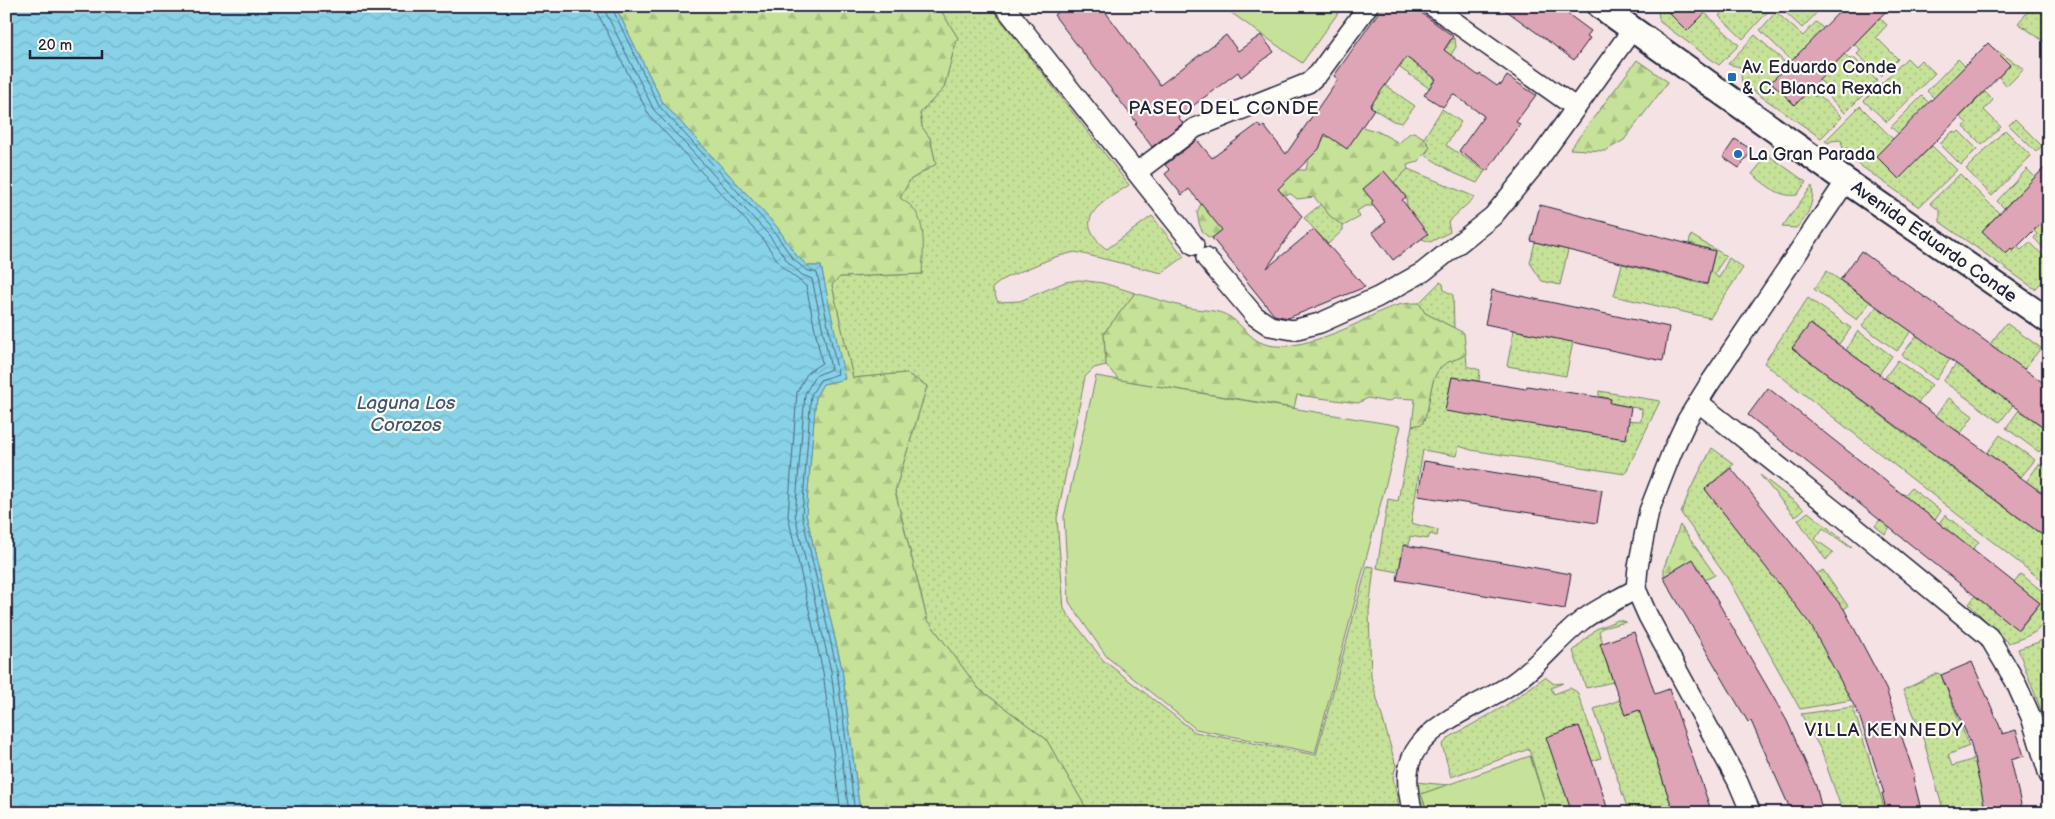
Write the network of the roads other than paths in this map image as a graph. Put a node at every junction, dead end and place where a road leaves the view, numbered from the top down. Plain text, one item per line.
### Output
1 (1004, 6) edge
2 (1368, 6) edge
3 (1432, 6) edge
4 (1600, 6) edge
5 (1629, 19) edge
6 (1575, 107) junction
7 (1137, 172) junction
8 (1846, 181) junction
9 (2049, 321) edge
10 (1698, 402) junction
11 (1636, 589) junction
12 (2049, 775) edge
13 (1413, 813) edge
14 (1751, 813) edge

1 - 7 street
2 - 7 street
3 - 6 street
4 - 5 street, Avenida Eduardo Conde
5 - 6 street
5 - 8 street, Avenida Eduardo Conde
6 - 7 street
8 - 9 street, Avenida Eduardo Conde
8 - 10 street
10 - 11 street
10 - 12 street
11 - 13 street
11 - 14 street

